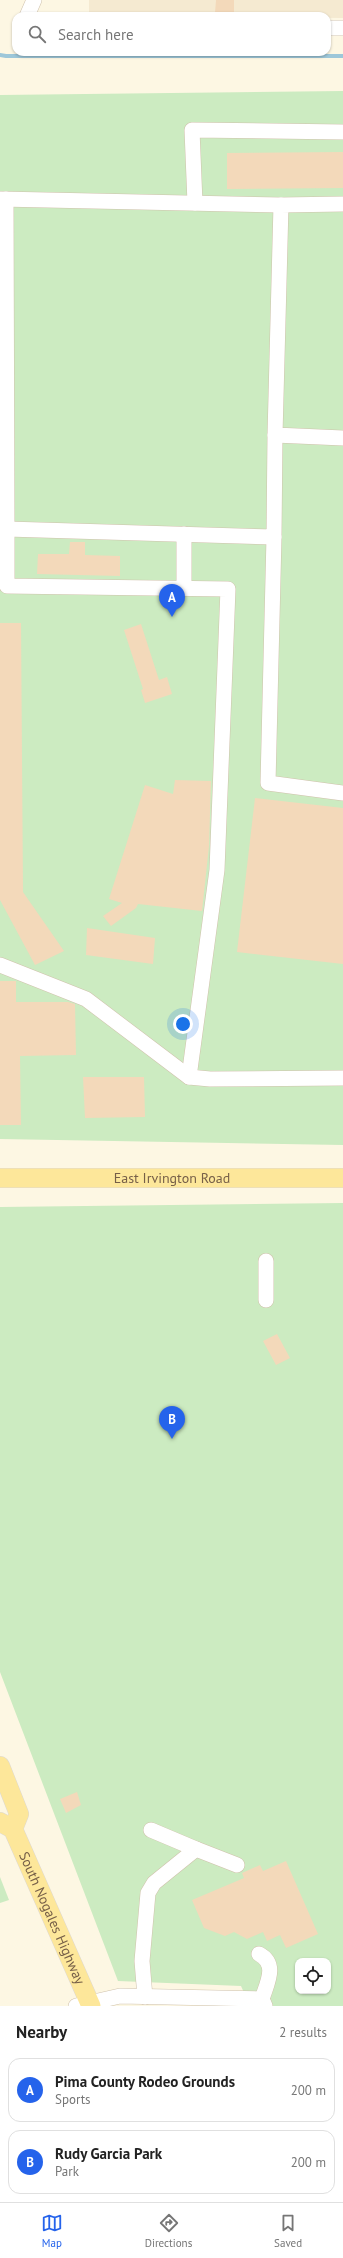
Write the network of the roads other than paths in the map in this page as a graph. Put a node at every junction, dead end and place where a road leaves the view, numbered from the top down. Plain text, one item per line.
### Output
1 (34, 0) edge
2 (29, 12) edge
3 (331, 28) edge
4 (343, 28) edge
5 (343, 132) edge
6 (3, 199) edge
7 (195, 203) junction
8 (343, 204) edge
9 (281, 205) junction
10 (275, 435) junction
11 (343, 438) edge
12 (5, 523) edge
13 (184, 534) junction
14 (274, 537) junction
15 (184, 588) junction
16 (343, 793) edge
17 (0, 965) edge
18 (189, 1077) junction
19 (343, 1078) edge
20 (0, 1178) edge
21 (343, 1178) edge
22 (266, 1261) dead end
23 (266, 1300) dead end
24 (0, 1766) edge
25 (7, 1826) edge
26 (151, 1830) dead end
27 (196, 1849) junction
28 (237, 1865) dead end
29 (259, 1954) dead end
30 (145, 1997) junction
31 (263, 2003) edge
32 (85, 2005) edge

1 - 2 lane
3 - 4 lane
5 - 7 lane
6 - 7 lane
6 - 12 lane
7 - 9 lane
8 - 9 lane
9 - 10 lane
10 - 11 lane
10 - 14 lane
12 - 13 lane
12 - 15 lane
13 - 14 lane
13 - 15 lane
14 - 16 lane
15 - 18 lane
17 - 18 lane
18 - 19 lane
20 - 21 main road, East Irvington Road
22 - 23 lane
24 - 25 main road, South Nogales Highway
25 - 32 main road, South Nogales Highway
26 - 27 lane
27 - 28 lane
27 - 30 lane
29 - 31 lane
30 - 31 lane
30 - 32 lane

